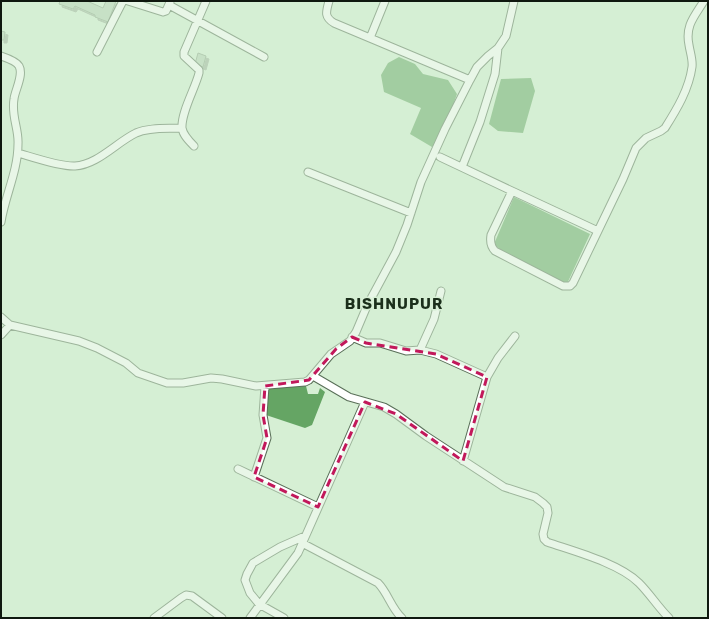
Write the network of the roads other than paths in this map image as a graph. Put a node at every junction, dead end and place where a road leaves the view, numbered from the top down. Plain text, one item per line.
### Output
1 (123, 1) edge
2 (128, 1) edge
3 (206, 1) edge
4 (329, 1) edge
5 (385, 1) edge
6 (514, 1) edge
7 (704, 1) edge
8 (170, 3) edge
9 (198, 21) junction
10 (370, 38) junction
11 (498, 48) junction
12 (97, 52) dead end
13 (1, 56) edge
14 (264, 57) dead end
15 (470, 80) junction
16 (182, 128) junction
17 (194, 146) dead end
18 (18, 153) junction
19 (440, 157) dead end
20 (462, 167) junction
21 (308, 172) dead end
22 (512, 191) junction
23 (4, 193) edge
24 (411, 213) junction
25 (1, 222) edge
26 (598, 231) junction
27 (441, 291) dead end
28 (1, 317) edge
29 (10, 325) junction
30 (1, 334) edge
31 (515, 336) dead end
32 (352, 337) junction
33 (420, 350) junction
34 (313, 376) junction
35 (487, 377) junction
36 (265, 386) junction
37 (365, 402) junction
38 (463, 461) junction
39 (238, 469) dead end
40 (254, 477) junction
41 (318, 507) junction
42 (304, 540) junction
43 (260, 604) junction
44 (154, 618) edge
45 (222, 618) edge
46 (250, 618) edge
47 (284, 618) edge
48 (402, 618) edge
49 (669, 618) edge

1 - 12 street
2 - 8 street
3 - 9 street
4 - 10 street
5 - 10 street
6 - 11 street
7 - 26 street
8 - 9 street
9 - 14 street
9 - 16 street
10 - 15 street
11 - 15 street
11 - 20 street
13 - 18 street
15 - 24 street
16 - 17 street
16 - 18 street
18 - 23 street
19 - 20 street
20 - 22 street
21 - 24 street
22 - 26 street
22 - 26 street
23 - 25 street
24 - 32 street
27 - 33 street
28 - 29 street
29 - 30 street
29 - 36 street
31 - 35 street
32 - 33 street
32 - 34 street
33 - 35 street
34 - 36 street
34 - 37 street
35 - 38 street
36 - 40 street
37 - 38 street
37 - 41 street
38 - 49 street
39 - 40 street
40 - 41 street
41 - 42 street
42 - 43 street
42 - 43 street
42 - 48 street
43 - 46 street
43 - 47 street
44 - 45 street

